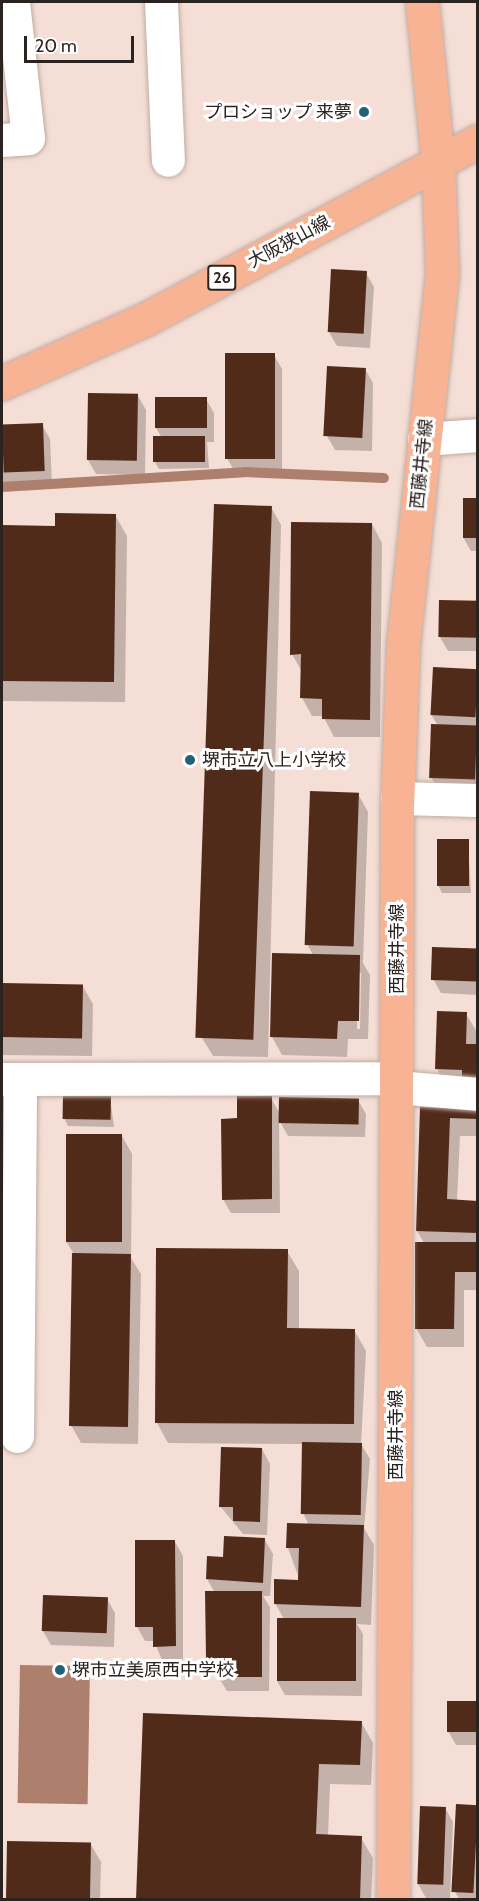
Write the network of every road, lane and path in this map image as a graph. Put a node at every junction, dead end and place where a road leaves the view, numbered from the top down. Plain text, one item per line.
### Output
1 (13, 2) edge
2 (161, 2) edge
3 (422, 2) edge
4 (2, 140) edge
5 (477, 141) edge
6 (168, 160) dead end
7 (438, 162) junction
8 (2, 383) edge
9 (477, 435) edge
10 (424, 439) junction
11 (397, 798) junction
12 (477, 800) edge
13 (11, 1079) edge
14 (397, 1083) junction
15 (477, 1094) edge
16 (17, 1436) dead end
17 (393, 1899) edge

1 - 4 street
2 - 6 street
3 - 7 main road, 西藤井寺線
5 - 7 main road, 大阪狭山線 / 26
7 - 8 main road, 大阪狭山線 / 26
7 - 10 main road, 西藤井寺線
9 - 10 street
10 - 11 main road, 西藤井寺線
11 - 12 street
11 - 14 main road, 西藤井寺線
13 - 14 street
13 - 16 street
14 - 15 street
14 - 17 main road, 西藤井寺線

